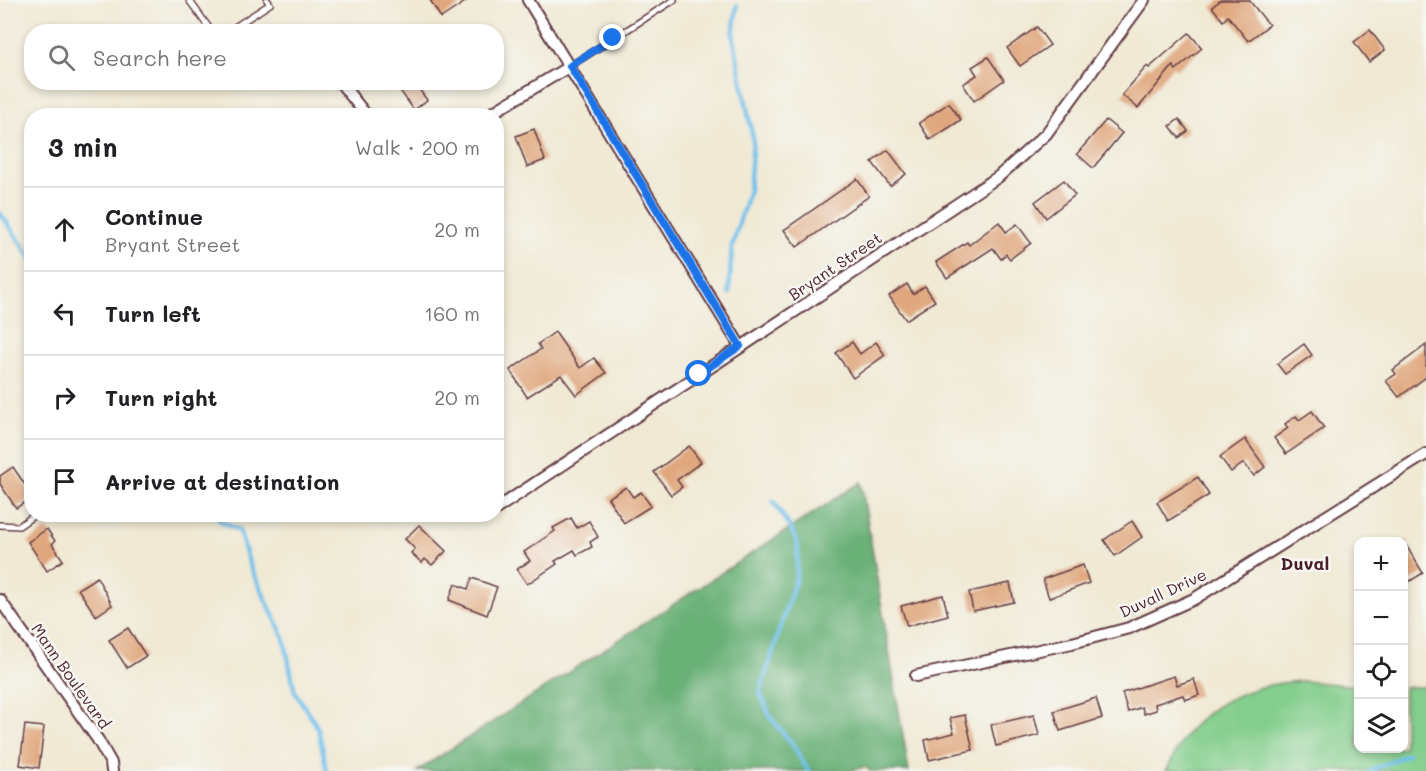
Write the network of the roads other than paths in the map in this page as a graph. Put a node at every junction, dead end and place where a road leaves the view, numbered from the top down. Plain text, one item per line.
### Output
1 (189, 0) edge
2 (267, 0) edge
3 (528, 0) edge
4 (674, 0) edge
5 (1144, 0) edge
6 (206, 24) edge
7 (239, 24) edge
8 (570, 66) junction
9 (346, 90) edge
10 (361, 108) edge
11 (501, 108) edge
12 (740, 346) junction
13 (1426, 454) edge
14 (504, 504) edge
15 (25, 522) edge
16 (0, 525) edge
17 (0, 600) edge
18 (916, 676) dead end
19 (112, 771) edge

1 - 6 lane
2 - 7 lane
3 - 8 street
4 - 8 lane
5 - 12 street, Bryant Street
8 - 11 street
8 - 12 street
9 - 10 street
12 - 14 street, Bryant Street
13 - 18 street, Duvall Drive
15 - 16 lane
17 - 19 street, Mann Boulevard

